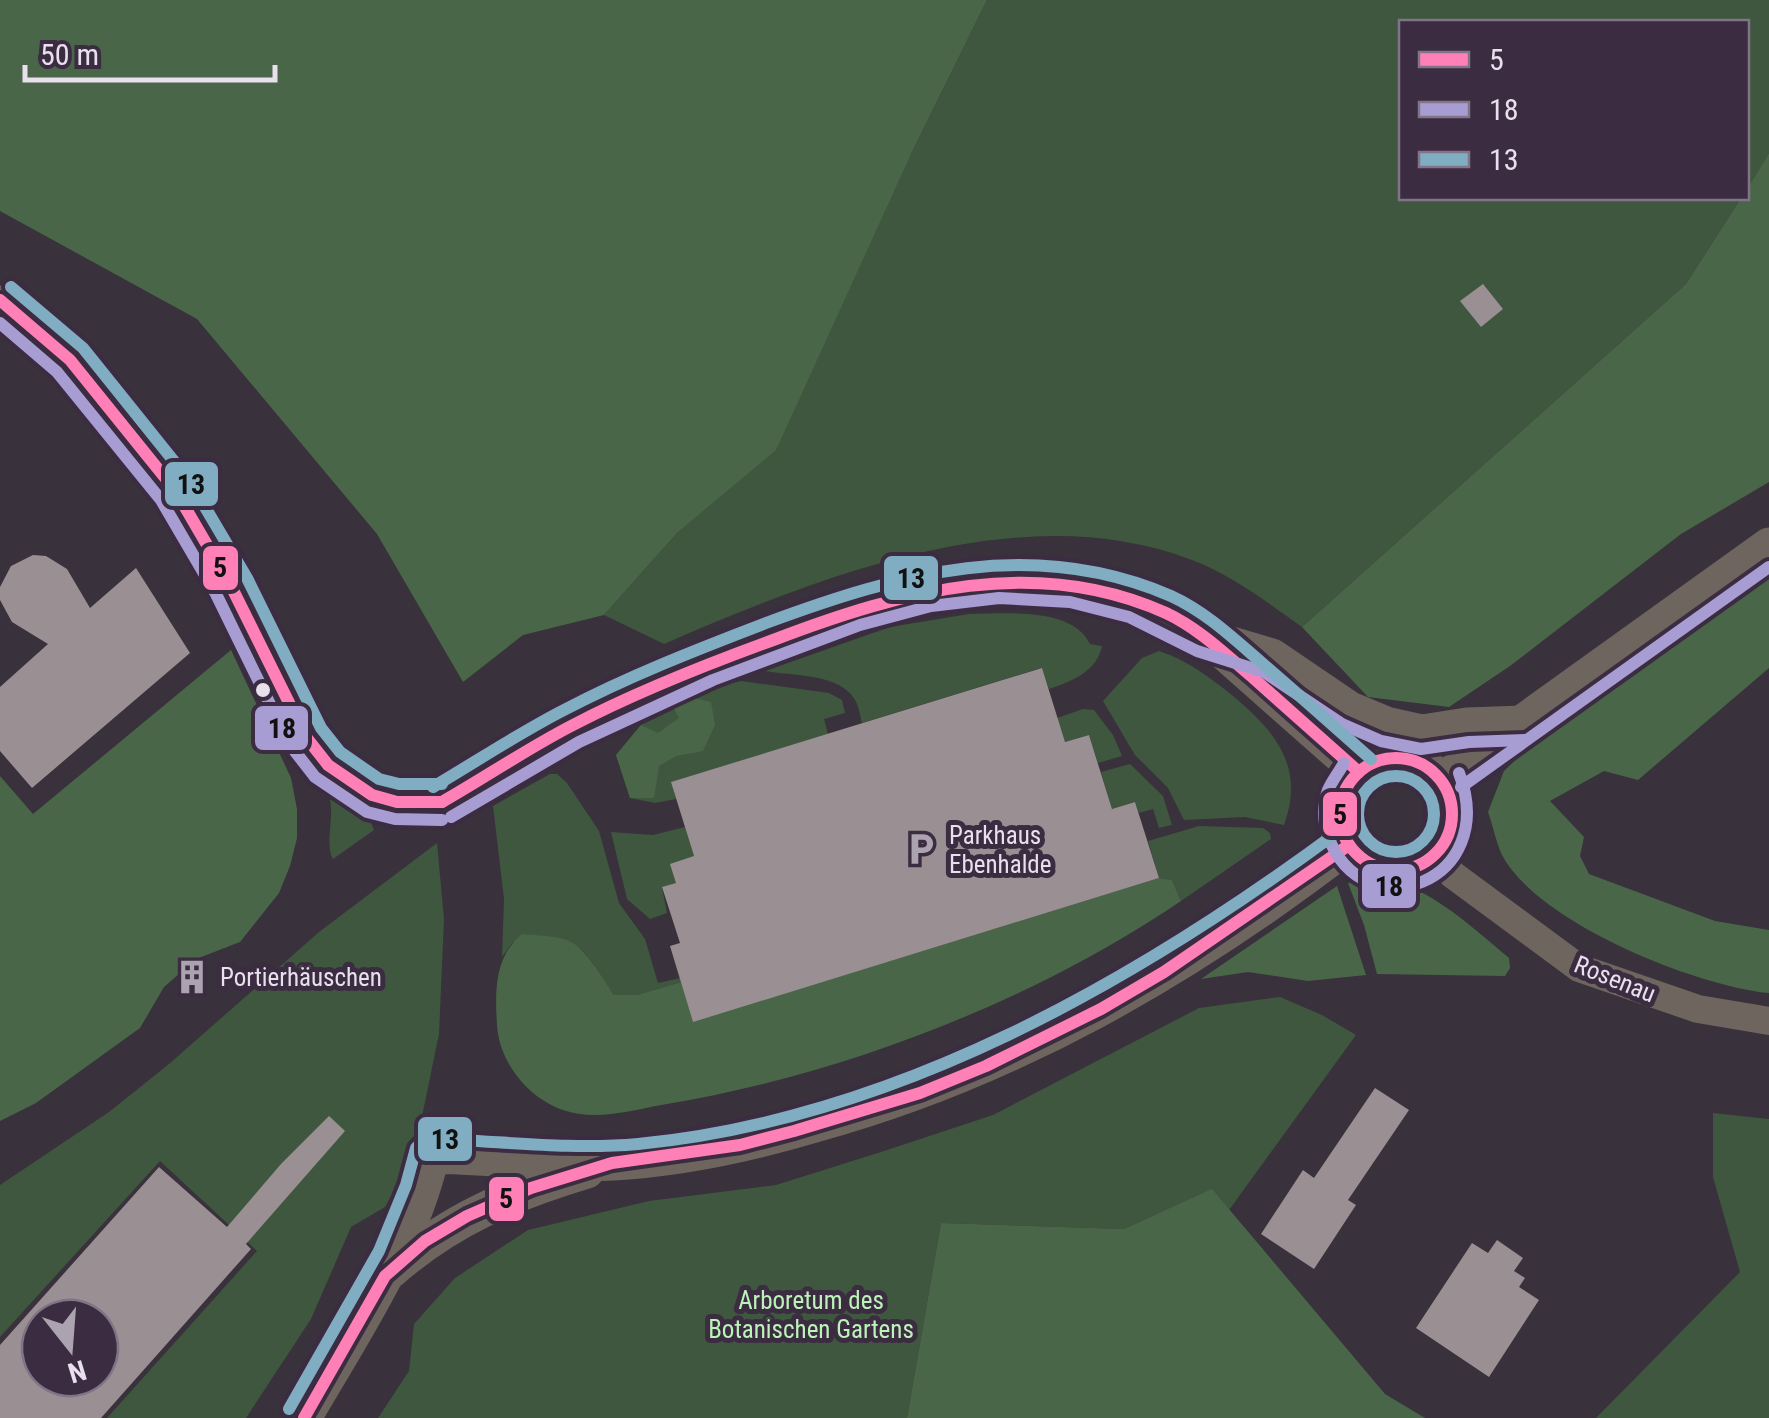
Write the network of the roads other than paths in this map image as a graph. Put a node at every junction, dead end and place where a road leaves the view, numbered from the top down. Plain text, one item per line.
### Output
1 (1, 302) edge
2 (1769, 545) edge
3 (1204, 635) junction
4 (1524, 723) junction
5 (1359, 772) junction
6 (1442, 779) junction
7 (1349, 845) junction
8 (1435, 856) junction
9 (1769, 1022) edge
10 (612, 1163) junction
11 (385, 1276) junction
12 (304, 1418) edge

1 - 3 street
2 - 4 street
3 - 4 street
3 - 5 street
4 - 6 street
5 - 6 street
5 - 7 street
6 - 8 street
7 - 8 street
7 - 10 street
8 - 9 street, Rosenau
10 - 11 street
10 - 11 street
11 - 12 street

